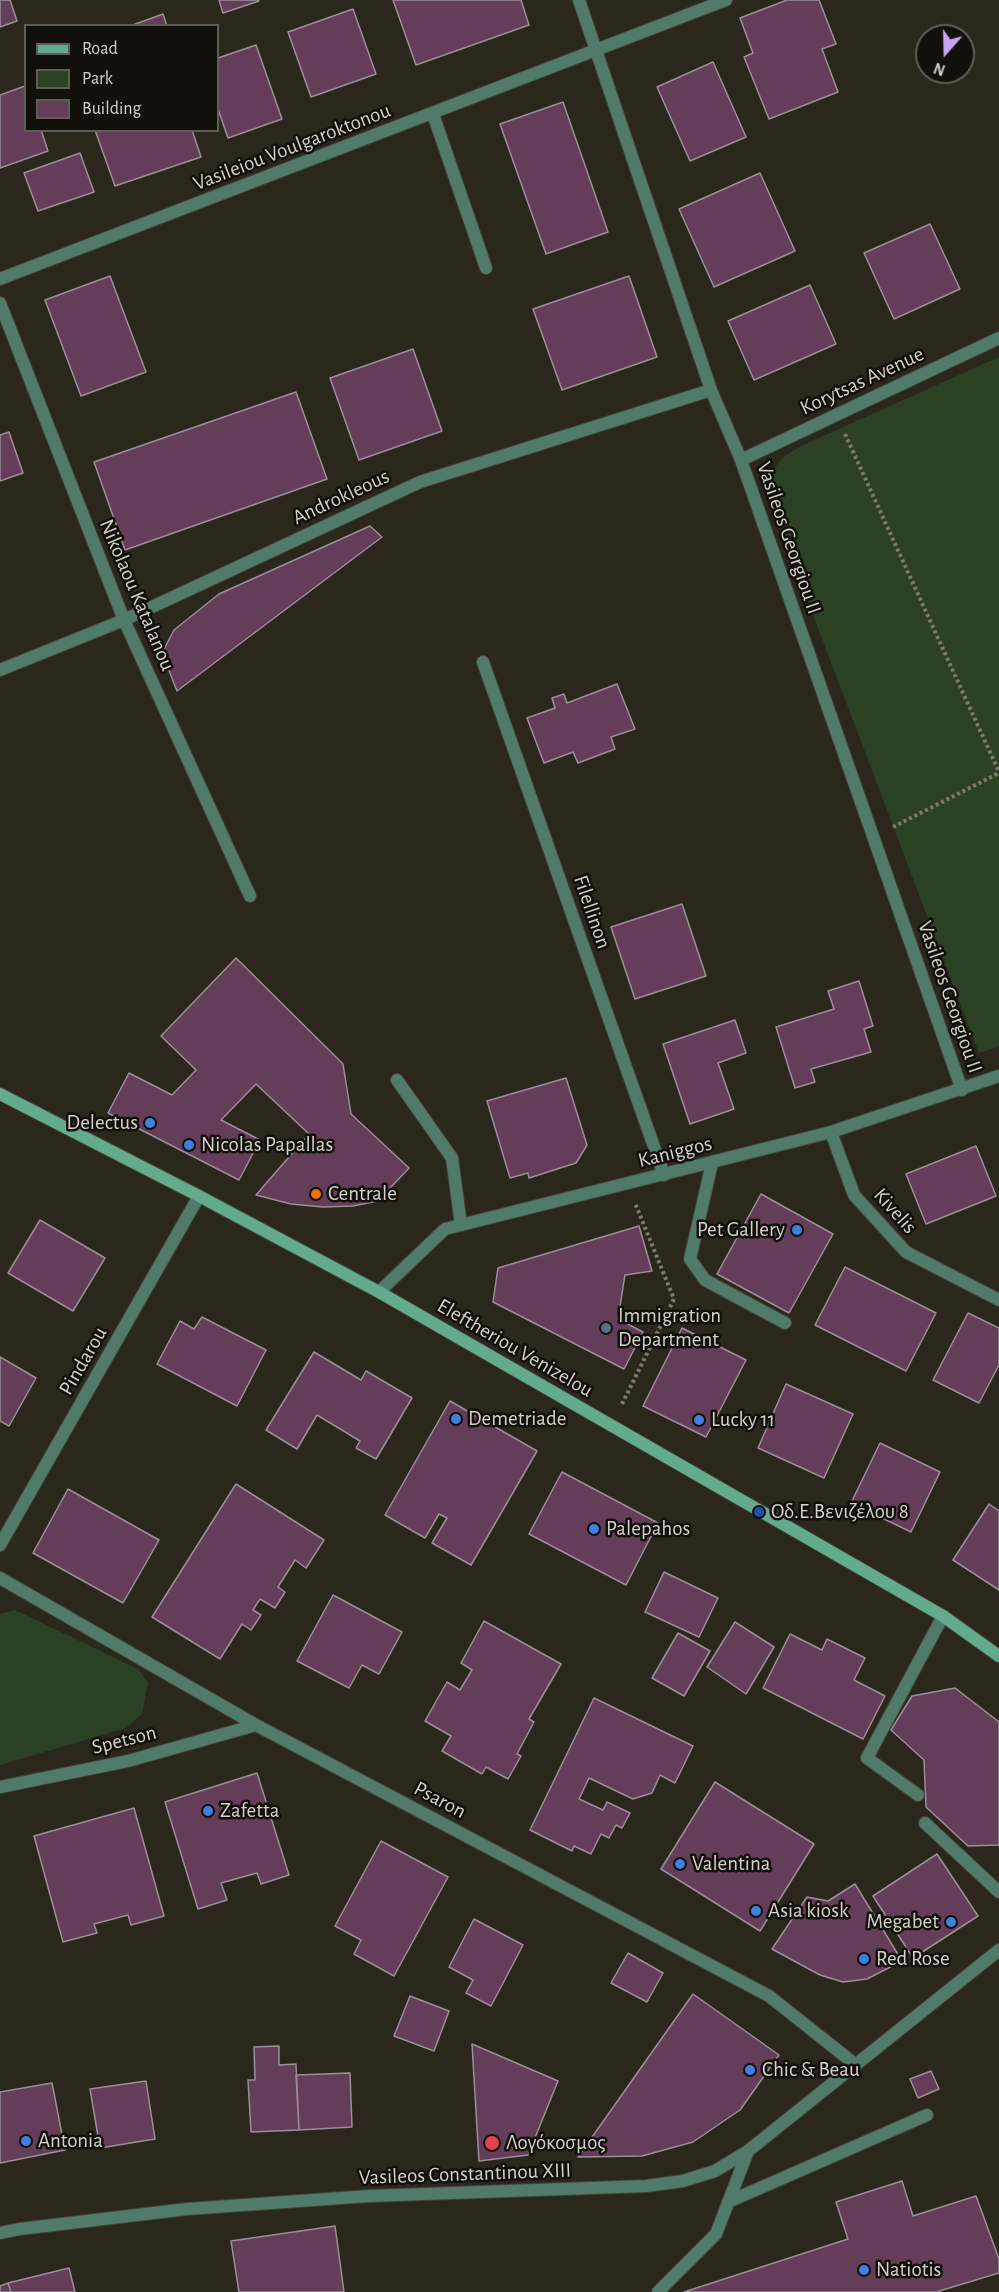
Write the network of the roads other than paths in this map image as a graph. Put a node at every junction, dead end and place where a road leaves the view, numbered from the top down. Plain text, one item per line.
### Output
1 (579, 0) edge
2 (726, 0) edge
3 (597, 51) junction
4 (433, 114) junction
5 (486, 268) dead end
6 (0, 279) edge
7 (0, 303) edge
8 (999, 338) edge
9 (711, 390) junction
10 (741, 459) junction
11 (124, 620) junction
12 (483, 662) dead end
13 (0, 670) edge
14 (250, 896) dead end
15 (999, 1076) edge
16 (397, 1080) dead end
17 (962, 1090) junction
18 (0, 1094) edge
19 (831, 1132) junction
20 (712, 1163) junction
21 (664, 1175) junction
22 (199, 1196) junction
23 (461, 1225) junction
24 (379, 1292) junction
25 (999, 1300) edge
26 (785, 1323) dead end
27 (0, 1545) edge
28 (0, 1578) edge
29 (944, 1616) junction
30 (999, 1656) edge
31 (256, 1725) junction
32 (0, 1787) edge
33 (918, 1795) dead end
34 (925, 1824) dead end
35 (999, 1892) edge
36 (999, 1950) edge
37 (856, 2065) junction
38 (927, 2115) dead end
39 (748, 2151) junction
40 (728, 2202) junction
41 (0, 2234) edge
42 (658, 2292) edge

1 - 3 street, Vasileos Georgiou II
2 - 3 street, Vasileiou Voulgaroktonou
3 - 4 street, Vasileiou Voulgaroktonou
3 - 9 street, Vasileos Georgiou II
4 - 5 street
4 - 6 street, Vasileiou Voulgaroktonou
7 - 11 street, Nikolaou Katalanou
8 - 10 street, Korytsas Avenue
9 - 10 street, Vasileos Georgiou II
9 - 11 street, Androkleous
10 - 17 street, Vasileos Georgiou II
11 - 13 street, Androkleous
11 - 14 street, Nikolaou Katalanou
12 - 21 street, Filellinon
15 - 17 street, Kaniggos
16 - 23 street
17 - 19 street, Kaniggos
18 - 22 main road, Eleftheriou Venizelou
19 - 20 street, Kaniggos
19 - 25 street, Kivelis
20 - 21 street, Kaniggos
20 - 26 street
21 - 23 street, Kaniggos
22 - 24 main road, Eleftheriou Venizelou
22 - 27 street, Pindarou
23 - 24 street, Kaniggos
24 - 29 main road, Eleftheriou Venizelou
28 - 31 street, Psaron
29 - 30 main road, Eleftheriou Venizelou
29 - 33 street
31 - 32 street, Spetson
31 - 37 street, Psaron
34 - 35 street
36 - 37 street, Vasileos Constantinou XIII
37 - 39 street, Vasileos Constantinou XIII
38 - 40 street
39 - 40 street
39 - 41 street, Vasileos Constantinou XIII
40 - 42 street

